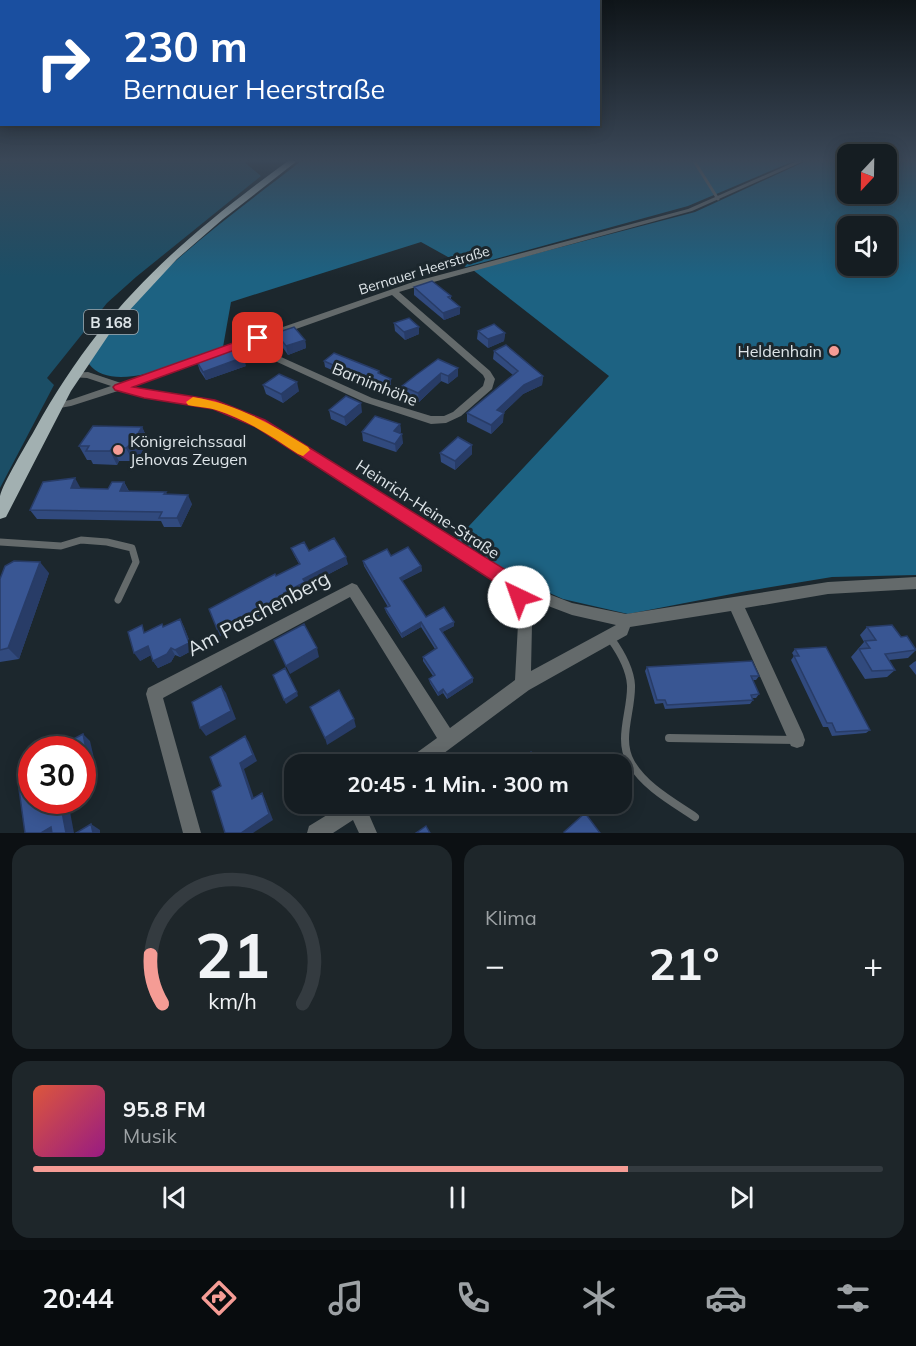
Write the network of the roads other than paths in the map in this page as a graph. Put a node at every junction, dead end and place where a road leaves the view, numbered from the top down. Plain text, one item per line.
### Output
1 (242, 200) edge
2 (716, 200) edge
3 (394, 292) junction
4 (258, 338) junction
5 (74, 375) junction
6 (119, 387) junction
7 (54, 406) junction
8 (0, 512) edge
9 (0, 542) edge
10 (916, 583) edge
11 (518, 588) junction
12 (118, 600) dead end
13 (735, 603) junction
14 (626, 621) junction
15 (610, 637) junction
16 (522, 684) junction
17 (669, 738) dead end
18 (448, 740) junction
19 (797, 740) joint
20 (429, 754) edge
21 (345, 814) edge
22 (362, 814) edge
23 (695, 817) dead end
24 (192, 833) edge
25 (316, 833) edge
26 (368, 833) edge

1 - 5 main road, B 168
2 - 3 street, Bernauer Heerstraße
3 - 4 street, Bernauer Heerstraße
3 - 4 street, Barnimhöhe
4 - 6 street, Bernauer Heerstraße
5 - 6 street, Heinrich-Heine-Straße
5 - 7 main road, B 168
6 - 7 street, Bernauer Heerstraße
6 - 11 street, Heinrich-Heine-Straße
7 - 8 main road, B 168
9 - 12 lane
10 - 13 street, Heinrich-Heine-Straße
11 - 14 street, Heinrich-Heine-Straße
11 - 16 street
13 - 14 street, Heinrich-Heine-Straße
13 - 19 street
14 - 15 street
15 - 16 street
15 - 23 lane
16 - 18 street
17 - 19 lane
18 - 20 street
18 - 24 street, Am Paschenberg
21 - 25 street
22 - 26 street

